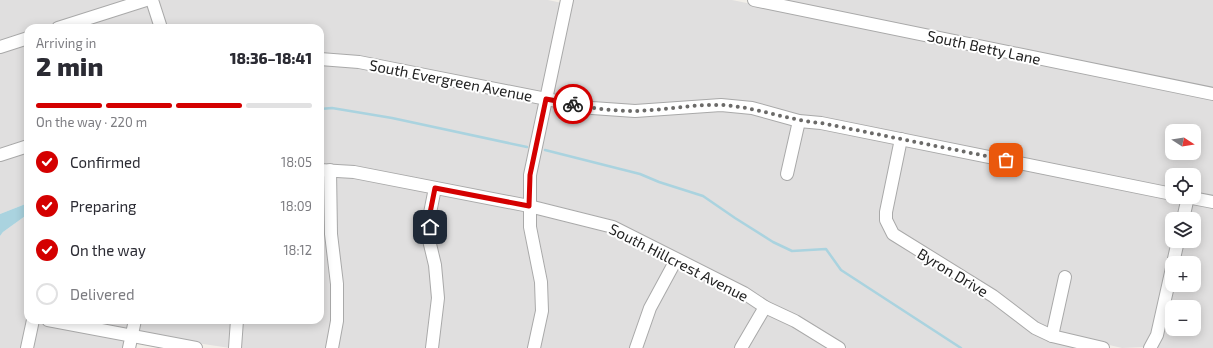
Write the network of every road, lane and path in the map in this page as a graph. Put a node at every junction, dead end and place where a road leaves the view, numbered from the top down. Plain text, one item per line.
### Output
1 (146, 0) edge
2 (152, 0) edge
3 (568, 0) edge
4 (754, 0) edge
5 (71, 24) edge
6 (160, 24) edge
7 (24, 39) edge
8 (0, 47) edge
9 (324, 59) edge
10 (1213, 94) edge
11 (546, 99) junction
12 (798, 121) junction
13 (901, 139) junction
14 (24, 147) edge
15 (0, 155) edge
16 (325, 170) edge
17 (787, 174) dead end
18 (435, 188) junction
19 (1165, 193) edge
20 (1201, 200) edge
21 (1213, 202) edge
22 (529, 206) junction
23 (676, 260) junction
24 (1065, 277) dead end
25 (1167, 292) edge
26 (765, 307) junction
27 (32, 324) edge
28 (62, 324) edge
29 (134, 324) edge
30 (237, 324) edge
31 (1052, 336) junction
32 (131, 343) edge
33 (27, 348) edge
34 (196, 348) edge
35 (234, 348) edge
36 (332, 348) edge
37 (432, 348) edge
38 (534, 348) edge
39 (636, 348) edge
40 (741, 348) edge
41 (840, 348) edge
42 (1103, 348) edge
43 (1150, 348) edge

1 - 5 street
2 - 6 street
3 - 11 street
4 - 10 street, South Betty Lane
7 - 8 street
9 - 11 street, South Evergreen Avenue
11 - 12 street, South Evergreen Avenue
11 - 22 street
12 - 13 street, South Evergreen Avenue
12 - 17 street
13 - 19 street, South Evergreen Avenue
13 - 31 street, Byron Drive
14 - 15 street
16 - 18 street, South Hillcrest Avenue
16 - 36 street
18 - 22 street, South Hillcrest Avenue
18 - 37 street
20 - 21 street
22 - 23 street, South Hillcrest Avenue
22 - 38 street
23 - 26 street, South Hillcrest Avenue
23 - 39 street
24 - 31 street
25 - 43 street
26 - 40 street
26 - 41 street, South Hillcrest Avenue
27 - 33 street
28 - 32 street
29 - 32 street
30 - 35 street
31 - 42 street, Byron Drive
32 - 34 street

